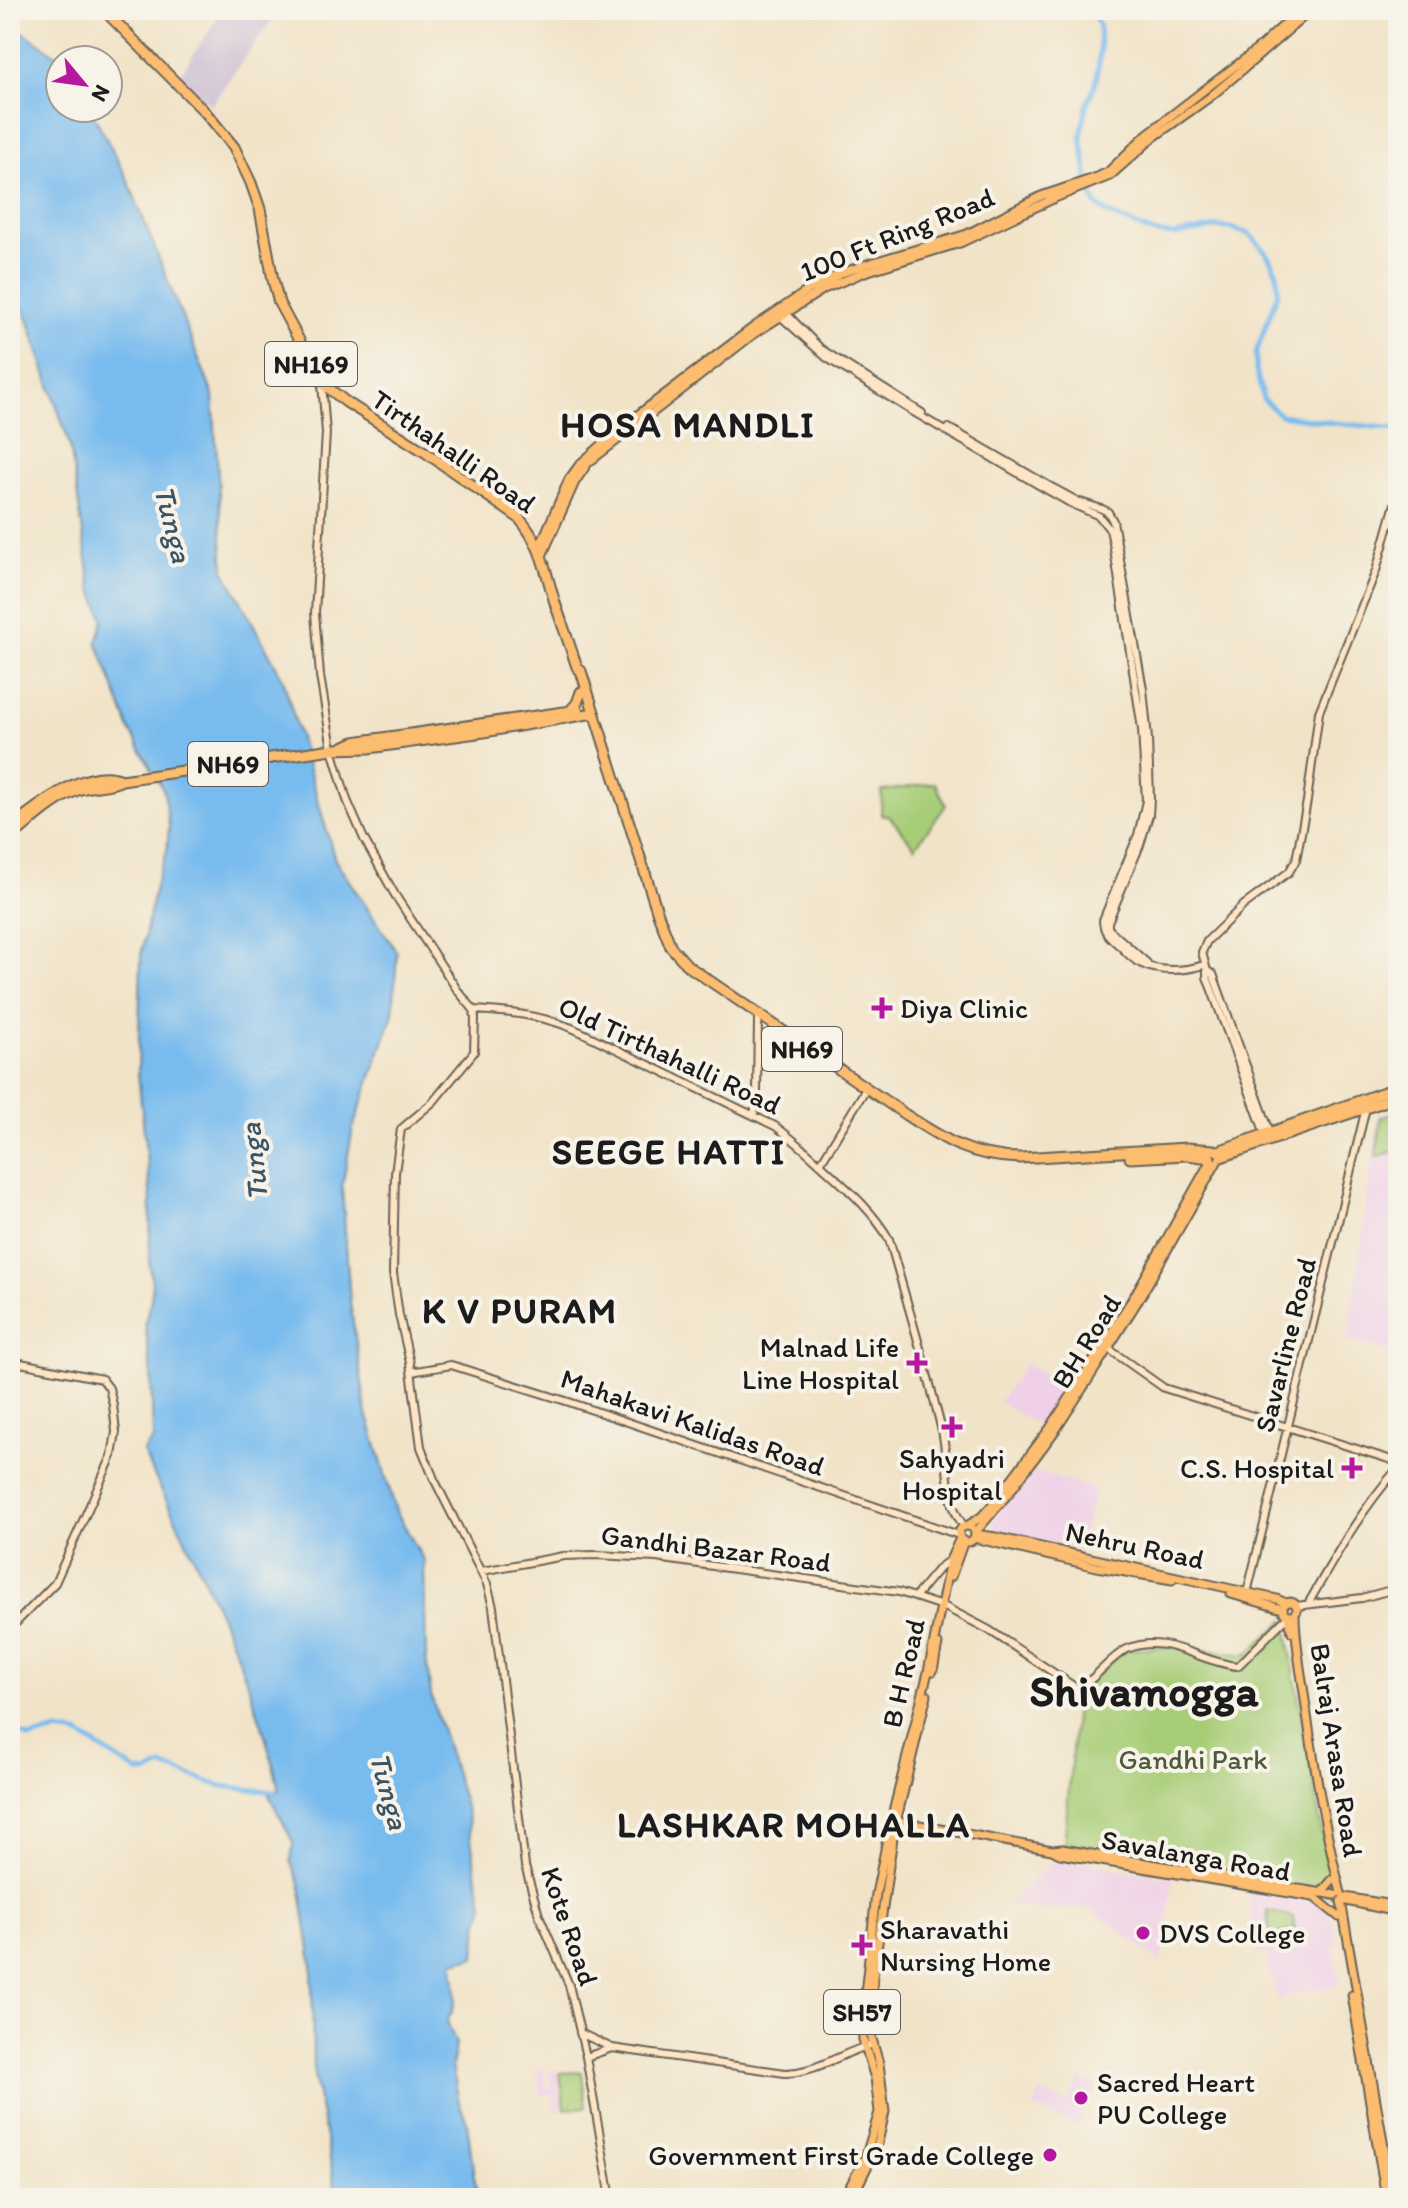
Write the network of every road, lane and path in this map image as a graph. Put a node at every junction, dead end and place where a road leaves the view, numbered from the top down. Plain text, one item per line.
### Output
1 (104, 10) edge
2 (1300, 10) edge
3 (1311, 10) edge
4 (1098, 180) junction
5 (781, 312) junction
6 (322, 383) junction
7 (1398, 493) edge
8 (540, 552) junction
9 (577, 667) junction
10 (581, 692) junction
11 (590, 711) junction
12 (572, 714) junction
13 (592, 726) junction
14 (333, 749) junction
15 (127, 779) junction
16 (10, 828) edge
17 (10, 838) edge
18 (655, 915) junction
19 (1206, 968) junction
20 (474, 1010) junction
21 (758, 1019) junction
22 (1398, 1087) edge
23 (866, 1089) junction
24 (1398, 1097) edge
25 (1366, 1108) junction
26 (754, 1116) junction
27 (1268, 1133) junction
28 (1215, 1156) junction
29 (820, 1164) junction
30 (1105, 1347) junction
31 (10, 1361) edge
32 (411, 1372) junction
33 (1288, 1427) junction
34 (1398, 1465) edge
35 (989, 1517) junction
36 (966, 1526) junction
37 (974, 1535) junction
38 (996, 1537) junction
39 (961, 1538) junction
40 (950, 1560) junction
41 (482, 1571) junction
42 (1398, 1588) edge
43 (1247, 1593) junction
44 (915, 1597) junction
45 (1308, 1604) junction
46 (943, 1606) junction
47 (1290, 1609) junction
48 (10, 1629) edge
49 (894, 1820) junction
50 (1335, 1882) junction
51 (1318, 1895) junction
52 (1338, 1898) junction
53 (1360, 1899) junction
54 (1398, 1909) edge
55 (1339, 1917) junction
56 (580, 2033) junction
57 (869, 2045) junction
58 (612, 2048) junction
59 (586, 2057) junction
60 (611, 2198) edge
61 (844, 2198) edge
62 (852, 2198) edge
63 (1386, 2198) edge
64 (1393, 2198) edge

1 - 6 highway, Tirthahalli Road / NH169
2 - 4 main road
3 - 4 main road
4 - 5 main road, 100 Ft Ring Road
5 - 8 main road, 100 Ft Ring Road
5 - 19 street
6 - 8 highway, Tirthahalli Road / NH169
6 - 14 street
7 - 19 street
8 - 9 highway, Tirthahalli Road / NH169
9 - 10 highway, NH169
9 - 11 highway, Tirthahalli Road / NH169
10 - 11 highway, NH169
10 - 12 highway
11 - 12 highway, NH69
11 - 13 highway, NH69
11 - 18 highway, NH69
12 - 13 highway
12 - 14 highway, NH69
13 - 18 highway, NH69
14 - 15 highway, NH69
14 - 20 street
15 - 16 highway, NH69
15 - 17 highway, NH69
18 - 21 highway, NH69
18 - 23 highway, NH69
19 - 27 street
20 - 26 street, Old Tirthahalli Road
20 - 32 street, Kote Road
21 - 23 highway, NH69
21 - 26 street
22 - 27 highway, NH69
23 - 28 highway, NH69
23 - 28 highway, NH69
23 - 29 street
24 - 25 highway, NH69
25 - 28 highway, NH69
25 - 33 street, Savarline Road
26 - 29 street, Old Tirthahalli Road
27 - 28 highway, NH69
28 - 30 main road, BH Road
29 - 36 street, Old Tirthahalli Road
30 - 33 street
30 - 35 main road, BH Road
30 - 36 main road, BH Road
31 - 48 street
32 - 39 street, Mahakavi Kalidas Road
32 - 41 street, Kote Road
33 - 34 street
33 - 43 street, Savarline Road
34 - 45 street
35 - 37 main road, BH Road
35 - 38 main road
36 - 37 main road
36 - 39 main road
37 - 38 main road, Nehru Road
37 - 39 main road
37 - 47 main road, Nehru Road
38 - 43 main road, Nehru Road
39 - 40 main road, B H Road
39 - 46 main road
40 - 44 street
40 - 46 main road, B H Road
41 - 44 street, Gandhi Bazar Road
41 - 56 street, Kote Road
42 - 45 street
43 - 47 main road, Nehru Road
44 - 46 street, Gandhi Bazar Road
45 - 47 street
46 - 47 street, Gandhi Bazar Road
46 - 49 main road
47 - 50 main road, Balraj Arasa Road
49 - 51 main road, Savalanga Road
49 - 57 main road, SH57
50 - 51 main road
50 - 52 main road, Balraj Arasa Road
50 - 53 main road
51 - 52 main road, Savalanga Road
51 - 55 main road
52 - 53 main road, Savalanga Road
52 - 54 main road, Savalanga Road
52 - 55 main road
52 - 64 main road
53 - 54 main road, Savalanga Road
55 - 63 main road
56 - 58 street
56 - 59 street, Kote Road
57 - 58 street
57 - 61 main road, SH57
57 - 62 main road, SH57
58 - 59 street
59 - 60 street, Kote Road

